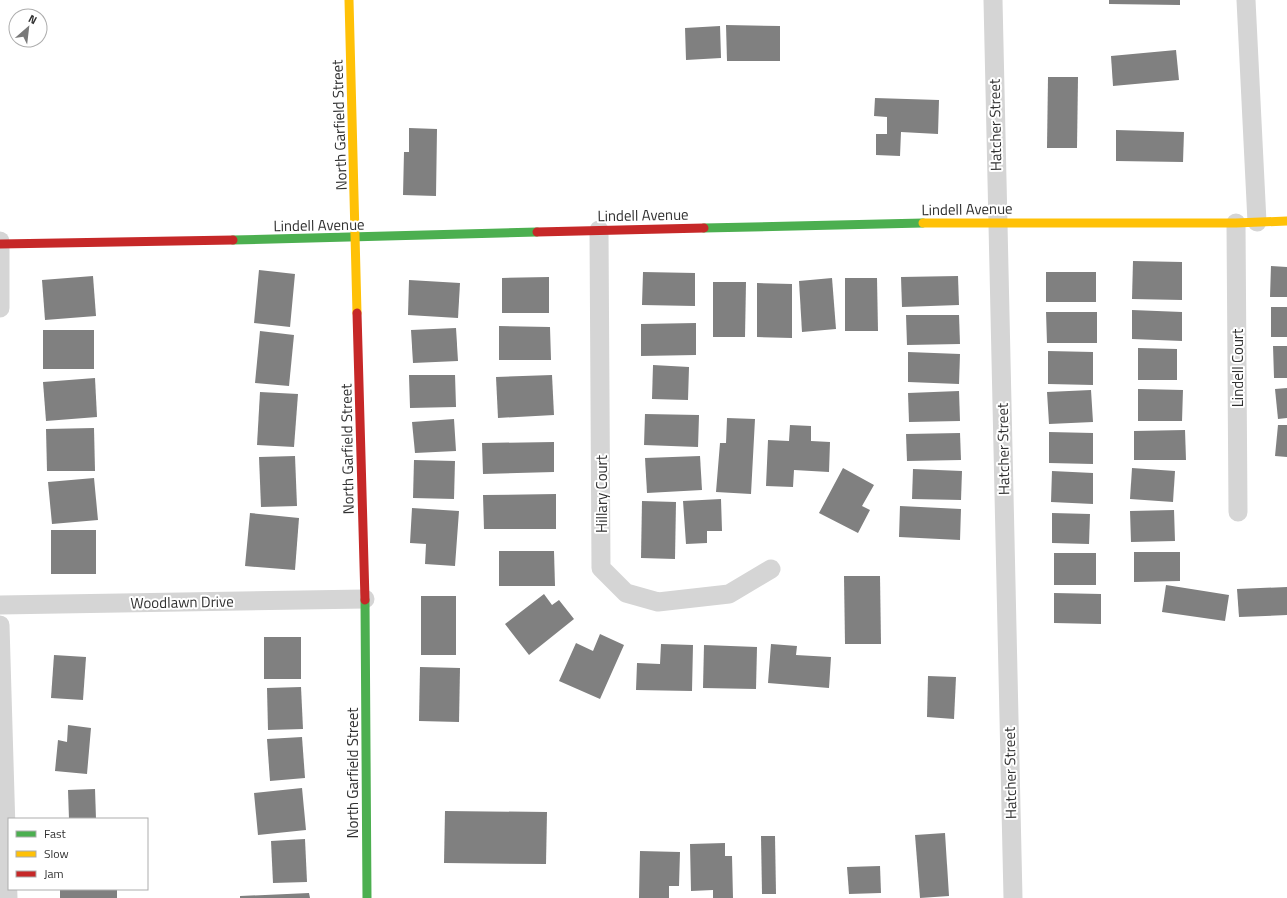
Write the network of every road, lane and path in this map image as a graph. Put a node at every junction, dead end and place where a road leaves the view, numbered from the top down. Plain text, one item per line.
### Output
1 (349, 0) edge
2 (993, 0) edge
3 (1246, 0) edge
4 (1287, 221) edge
5 (997, 222) junction
6 (1258, 222) junction
7 (1236, 223) junction
8 (599, 230) junction
9 (356, 238) junction
10 (0, 243) edge
11 (0, 308) edge
12 (1238, 512) dead end
13 (772, 569) dead end
14 (365, 599) junction
15 (0, 605) edge
16 (0, 625) edge
17 (8, 898) edge
18 (366, 898) edge
19 (1013, 898) edge

1 - 9 street, North Garfield Street
2 - 5 street, Hatcher Street
3 - 6 street
4 - 6 street, Lindell Avenue
5 - 7 street, Lindell Avenue
5 - 8 street, Lindell Avenue
5 - 19 street, Hatcher Street
6 - 7 street, Lindell Avenue
7 - 12 street, Lindell Court
8 - 9 street, Lindell Avenue
8 - 13 street, Hillary Court
9 - 10 street, Lindell Avenue
9 - 14 street, North Garfield Street
10 - 11 street
14 - 15 street, Woodlawn Drive
14 - 18 street, North Garfield Street
16 - 17 street

